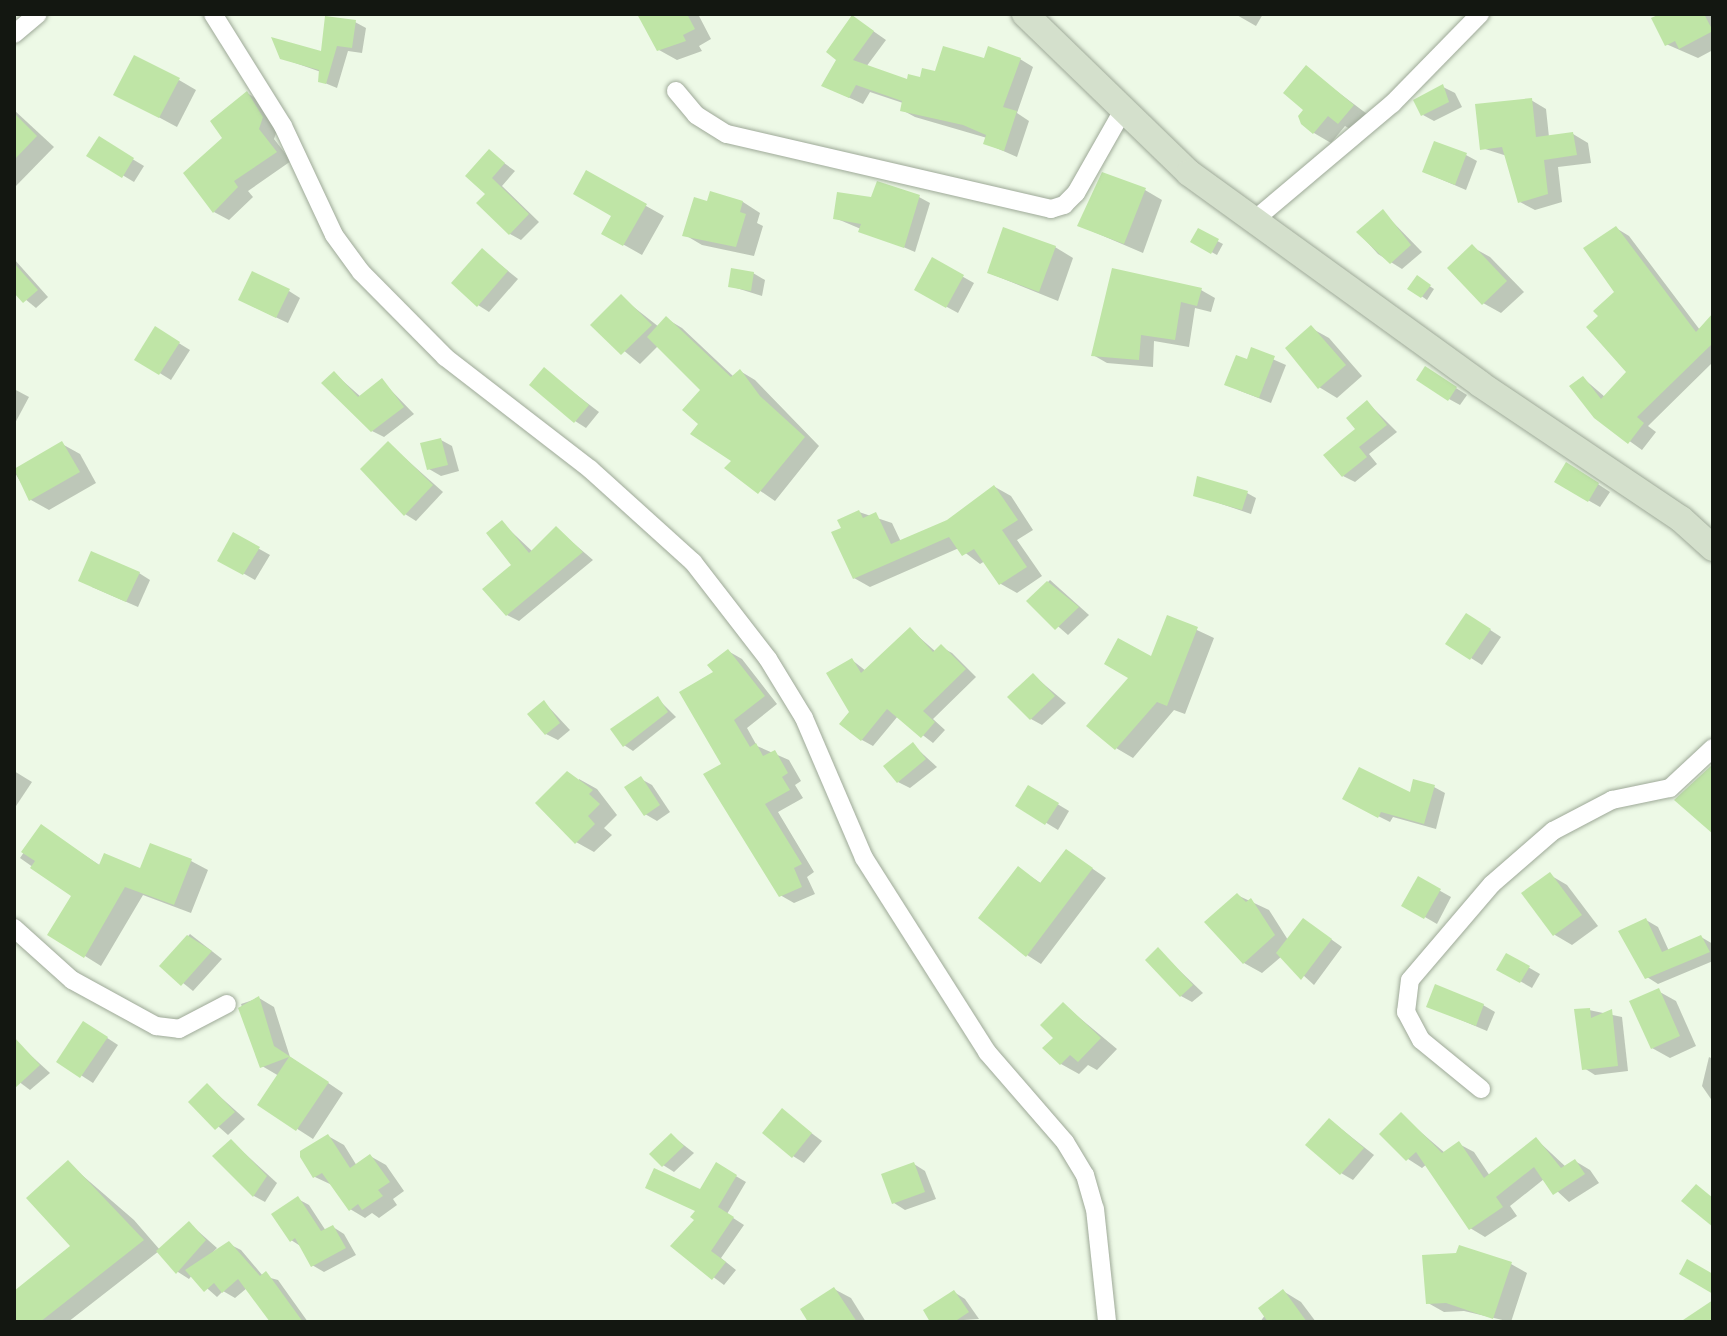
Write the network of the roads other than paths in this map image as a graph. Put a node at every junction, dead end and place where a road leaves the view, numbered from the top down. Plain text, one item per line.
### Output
1 (38, 14) edge
2 (213, 14) edge
3 (1025, 14) edge
4 (1480, 14) edge
5 (14, 34) edge
6 (676, 91) dead end
7 (1122, 112) junction
8 (1253, 221) junction
9 (1713, 548) edge
10 (1713, 748) edge
11 (14, 928) edge
12 (227, 1004) dead end
13 (1481, 1089) dead end
14 (1107, 1322) edge

1 - 5 street
2 - 14 street
3 - 7 main road
4 - 8 street
6 - 7 street
7 - 8 main road
8 - 9 main road
10 - 13 street
11 - 12 street

